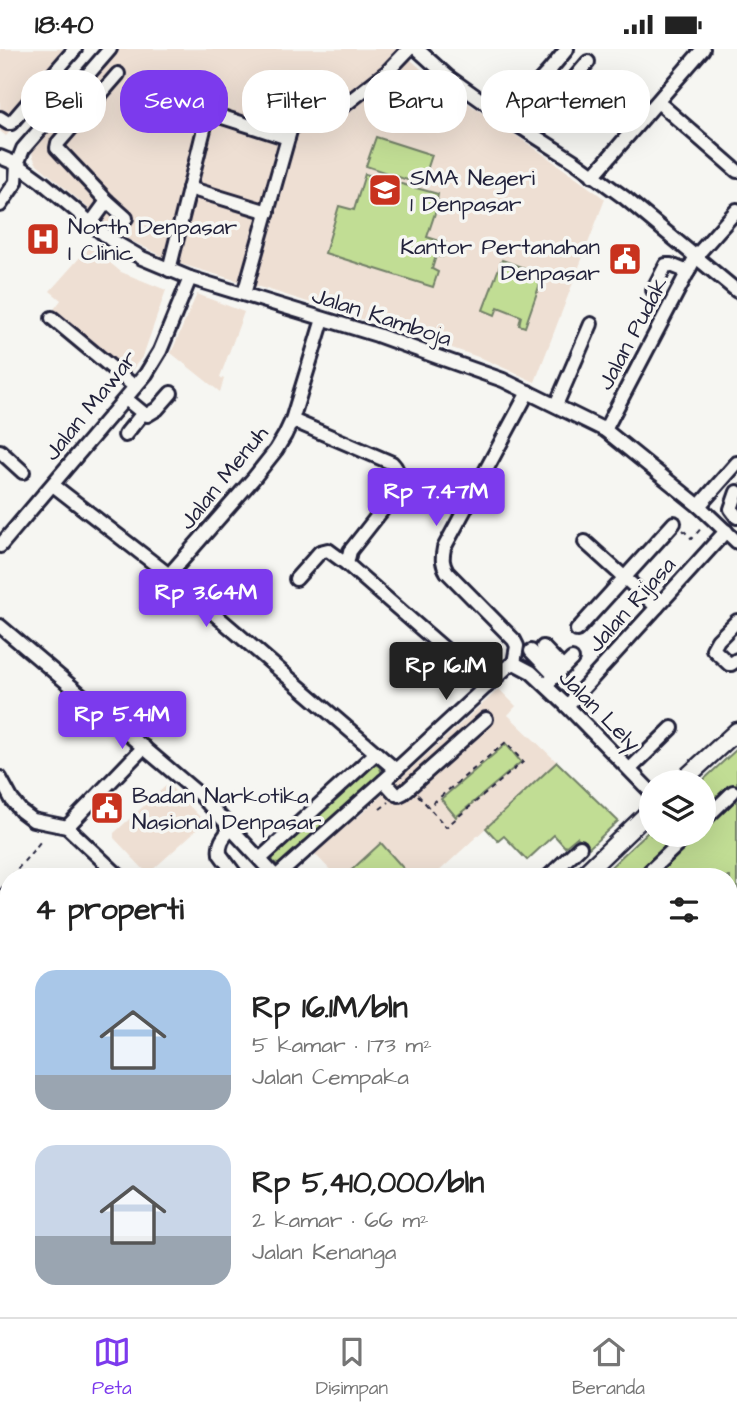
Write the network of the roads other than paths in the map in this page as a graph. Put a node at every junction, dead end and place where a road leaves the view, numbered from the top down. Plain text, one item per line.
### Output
1 (75, 49) edge
2 (110, 49) edge
3 (409, 49) edge
4 (417, 49) edge
5 (567, 49) edge
6 (703, 49) edge
7 (589, 62) dead end
8 (550, 70) edge
9 (582, 70) edge
10 (118, 74) dead end
11 (481, 100) edge
12 (350, 101) edge
13 (658, 102) junction
14 (0, 118) edge
15 (289, 133) edge
16 (530, 133) edge
17 (288, 138) junction
18 (0, 157) edge
19 (17, 165) junction
20 (737, 171) edge
21 (593, 176) junction
22 (189, 188) junction
23 (107, 201) junction
24 (0, 205) edge
25 (737, 210) edge
26 (268, 212) junction
27 (126, 218) dead end
28 (91, 223) junction
29 (696, 256) junction
30 (169, 270) junction
31 (688, 272) junction
32 (190, 278) junction
33 (734, 283) edge
34 (653, 290) dead end
35 (244, 294) junction
36 (52, 318) dead end
37 (323, 319) junction
38 (591, 324) dead end
39 (135, 387) junction
40 (528, 392) junction
41 (171, 393) dead end
42 (126, 398) junction
43 (556, 405) junction
44 (143, 413) junction
45 (292, 419) junction
46 (606, 430) junction
47 (125, 435) dead end
48 (0, 451) edge
49 (736, 467) edge
50 (23, 472) dead end
51 (52, 485) junction
52 (737, 492) edge
53 (699, 506) junction
54 (737, 517) edge
55 (674, 523) road end
56 (726, 531) junction
57 (585, 542) dead end
58 (737, 542) edge
59 (0, 546) edge
60 (347, 564) junction
61 (169, 575) junction
62 (625, 577) junction
63 (296, 579) dead end
64 (657, 607) junction
65 (737, 621) edge
66 (577, 630) dead end
67 (3, 634) edge
68 (737, 660) edge
69 (514, 663) junction
70 (561, 671) junction
71 (486, 687) junction
72 (567, 706) junction
73 (461, 711) junction
74 (672, 728) dead end
75 (737, 730) edge
76 (144, 747) junction
77 (376, 753) junction
78 (629, 769) junction
79 (397, 770) junction
80 (694, 770) edge
81 (0, 778) edge
82 (639, 779) edge
83 (384, 781) junction
84 (733, 792) dead end
85 (716, 808) edge
86 (639, 821) edge
87 (67, 827) junction
88 (231, 828) junction
89 (580, 847) dead end
90 (675, 847) edge
91 (260, 859) junction
92 (110, 868) edge
93 (230, 868) edge
94 (268, 868) edge
95 (286, 868) edge
96 (558, 868) edge
97 (590, 868) edge
98 (653, 868) edge

1 - 14 street
2 - 19 street
3 - 12 street
4 - 11 street
5 - 8 street
6 - 13 street
7 - 9 street
10 - 23 street
13 - 20 street
13 - 21 street
15 - 17 street
16 - 21 street
17 - 22 street
17 - 26 street
18 - 19 street, Jalan Kamboja
19 - 24 street
19 - 28 street, Jalan Kamboja
21 - 29 street
22 - 26 street
22 - 30 street
23 - 27 street
23 - 28 street
25 - 29 street, Jalan Pudak
26 - 35 street
28 - 30 street, Jalan Kamboja
29 - 31 street, Jalan Pudak
29 - 33 street
30 - 32 street, Jalan Kamboja
31 - 34 street
31 - 46 street, Jalan Pudak
32 - 35 street, Jalan Kamboja
32 - 39 street, Jalan Mawar
35 - 37 street, Jalan Kamboja
36 - 39 street
37 - 40 street, Jalan Kamboja
37 - 45 street, Jalan Menuh
38 - 43 street
39 - 42 street, Jalan Mawar
40 - 43 street, Jalan Kamboja
40 - 69 street
41 - 44 street
42 - 44 street
42 - 51 street, Jalan Mawar
43 - 46 street, Jalan Kamboja
44 - 47 street
45 - 60 street
45 - 61 street, Jalan Menuh
46 - 53 street, Jalan Kamboja
48 - 50 street
49 - 53 street
51 - 59 street, Jalan Mawar
51 - 61 street
52 - 54 street
53 - 56 street, Jalan Kamboja
55 - 62 street
56 - 58 street, Jalan Kamboja
56 - 64 street, Jalan Rijasa
57 - 62 street
60 - 63 street
60 - 71 street
61 - 77 street
62 - 64 street
62 - 66 street
64 - 72 street, Jalan Rijasa
65 - 68 street
67 - 76 street
69 - 70 street, Jalan Lely
69 - 71 street
70 - 70 street
70 - 72 street, Jalan Lely
71 - 73 street
72 - 78 street, Jalan Lely
73 - 79 street
73 - 83 street
74 - 78 street
75 - 80 main road
76 - 87 street
76 - 88 street
77 - 79 street
77 - 91 street
78 - 82 street, Jalan Lely
79 - 83 street
81 - 87 street
83 - 95 street
84 - 85 street
86 - 97 main road
87 - 92 street
88 - 91 street
88 - 93 street
89 - 96 street
90 - 98 street
91 - 94 street

